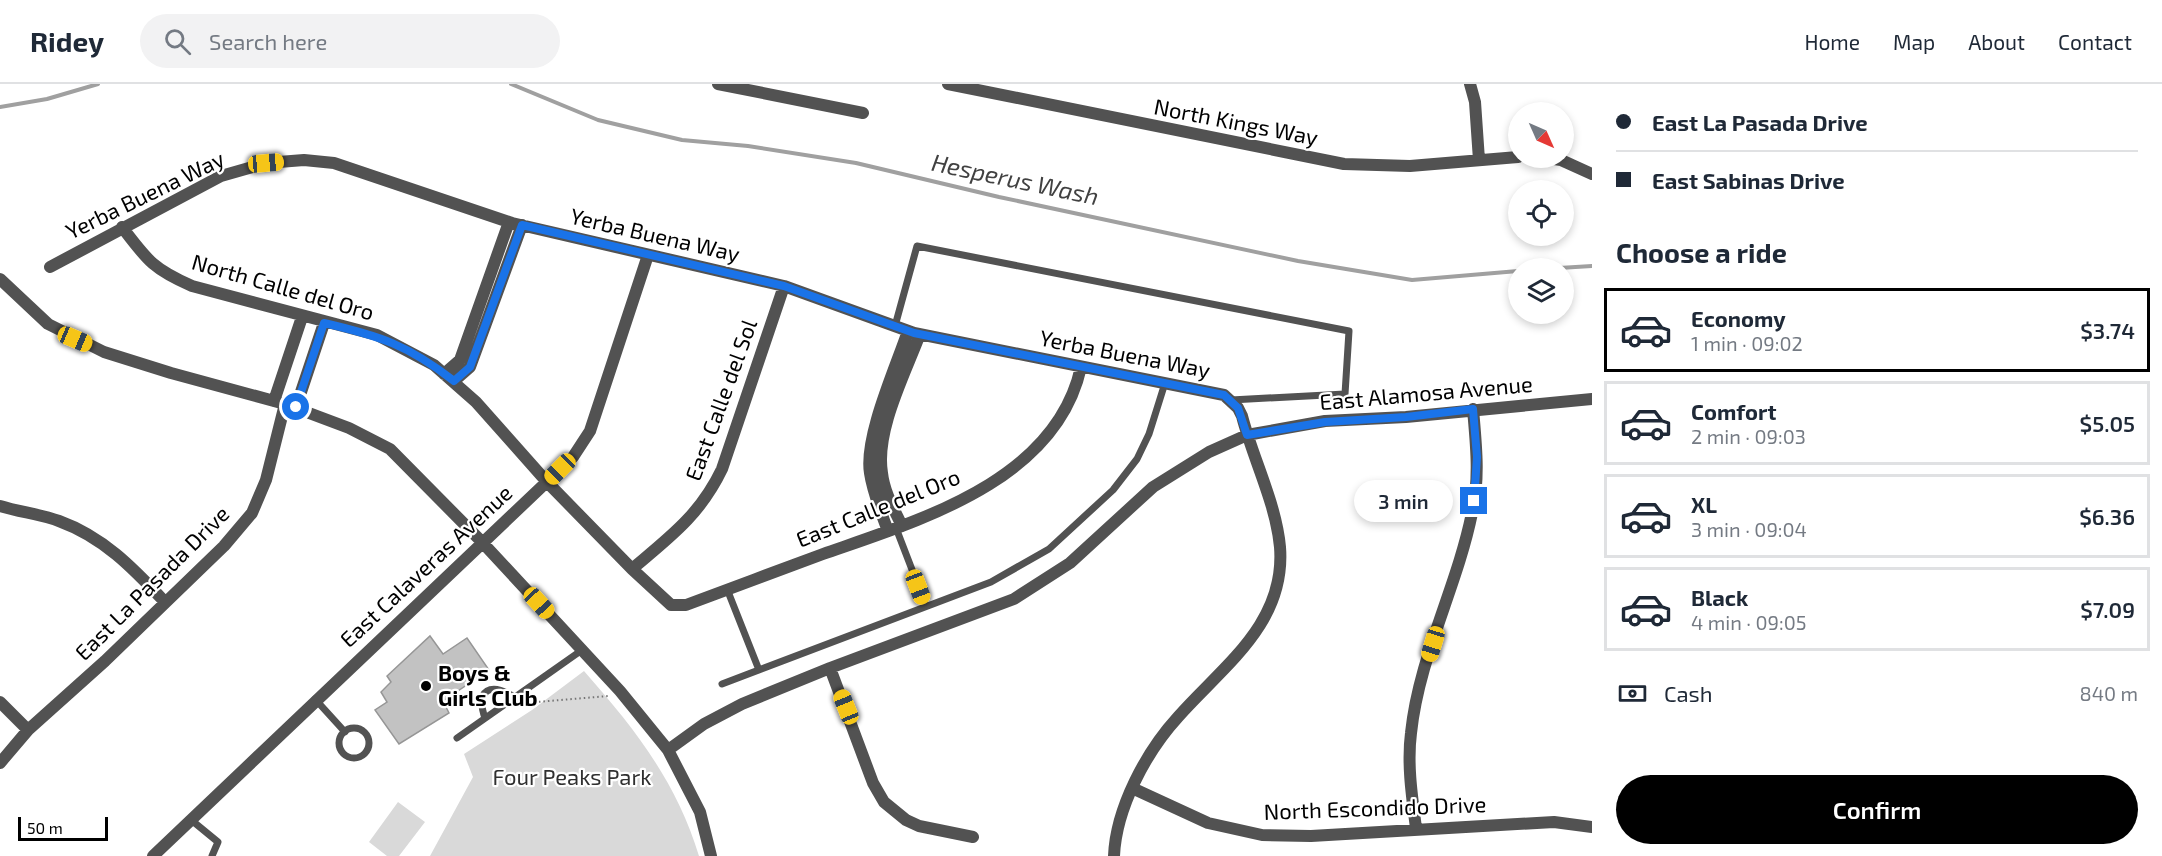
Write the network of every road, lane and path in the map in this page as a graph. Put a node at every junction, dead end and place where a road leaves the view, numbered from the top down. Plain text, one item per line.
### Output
1 (718, 84) edge
2 (948, 84) edge
3 (1470, 84) edge
4 (1003, 90) edge
5 (863, 113) dead end
6 (1508, 158) edge
7 (1479, 160) junction
8 (1574, 166) edge
9 (1592, 174) edge
10 (509, 222) junction
11 (522, 225) junction
12 (122, 227) junction
13 (648, 255) junction
14 (50, 267) dead end
15 (0, 279) edge
16 (784, 286) junction
17 (302, 317) junction
18 (324, 323) junction
19 (895, 326) junction
20 (914, 333) junction
21 (1081, 367) junction
22 (449, 377) junction
23 (1165, 384) junction
24 (1592, 399) edge
25 (1231, 400) junction
26 (285, 404) junction
27 (1473, 409) junction
28 (1247, 435) junction
29 (548, 482) junction
30 (0, 506) edge
31 (895, 528) junction
32 (481, 541) junction
33 (632, 569) junction
34 (727, 589) junction
35 (164, 601) junction
36 (671, 605) joint
37 (926, 606) junction
38 (582, 650) junction
39 (830, 668) junction
40 (759, 670) junction
41 (722, 684) dead end
42 (530, 695) dead end
43 (514, 697) junction
44 (315, 699) junction
45 (0, 702) edge
46 (615, 704) dead end
47 (485, 718) junction
48 (28, 730) junction
49 (345, 732) junction
50 (457, 738) dead end
51 (668, 750) junction
52 (0, 763) edge
53 (1132, 788) junction
54 (190, 819) junction
55 (1592, 826) edge
56 (1416, 828) junction
57 (974, 837) dead end
58 (153, 856) edge
59 (212, 856) edge
60 (711, 856) edge
61 (1114, 856) edge

1 - 5 street
2 - 4 street, North Kings Way
3 - 7 street
4 - 7 street, North Kings Way
6 - 7 street, North Kings Way
8 - 9 street
10 - 11 street, Yerba Buena Way
10 - 12 street, Yerba Buena Way
10 - 22 street
11 - 13 street, Yerba Buena Way
11 - 22 street
12 - 14 street, Yerba Buena Way
12 - 17 street, North Calle del Oro
13 - 16 street, Yerba Buena Way
13 - 29 street, East Calaveras Avenue
15 - 26 street
16 - 19 street, Yerba Buena Way
16 - 33 street, East Calle del Sol
17 - 18 street, North Calle del Oro
17 - 26 street, East La Pasada Drive
18 - 22 street, North Calle del Oro
18 - 26 street, East La Pasada Drive
19 - 20 street, Yerba Buena Way
19 - 25 lane
20 - 21 street, Yerba Buena Way
20 - 31 street
21 - 23 street, Yerba Buena Way
21 - 31 street, East Calle del Oro
22 - 29 street, North Calle del Oro
23 - 25 street, Yerba Buena Way
23 - 37 lane
24 - 27 street, East Alamosa Avenue
25 - 28 street, Yerba Buena Way
26 - 32 street
26 - 35 street, East La Pasada Drive
27 - 28 street, East Alamosa Avenue
27 - 56 street
28 - 39 street, East Alamosa Avenue
28 - 53 street, Yerba Buena Way
29 - 32 street, East Calaveras Avenue
29 - 33 street, North Calle del Oro
30 - 35 street
31 - 34 street, East Calle del Oro
31 - 37 lane
32 - 38 street
32 - 44 street, East Calaveras Avenue
33 - 36 street, North Calle del Oro
34 - 36 street, East Calle del Oro
34 - 40 lane
35 - 48 street, East La Pasada Drive
37 - 40 lane
38 - 43 lane
38 - 51 street
39 - 51 street, East Alamosa Avenue
39 - 57 street
40 - 41 lane
42 - 46 path
43 - 47 lane
43 - 47 lane
44 - 49 lane
44 - 54 street, East Calaveras Avenue
45 - 48 street
47 - 50 lane
48 - 52 street, East La Pasada Drive
49 - 49 lane
51 - 60 street
53 - 56 street, North Escondido Drive
53 - 61 street, Yerba Buena Way
54 - 58 street, East Calaveras Avenue
54 - 59 lane
55 - 56 street, North Escondido Drive

